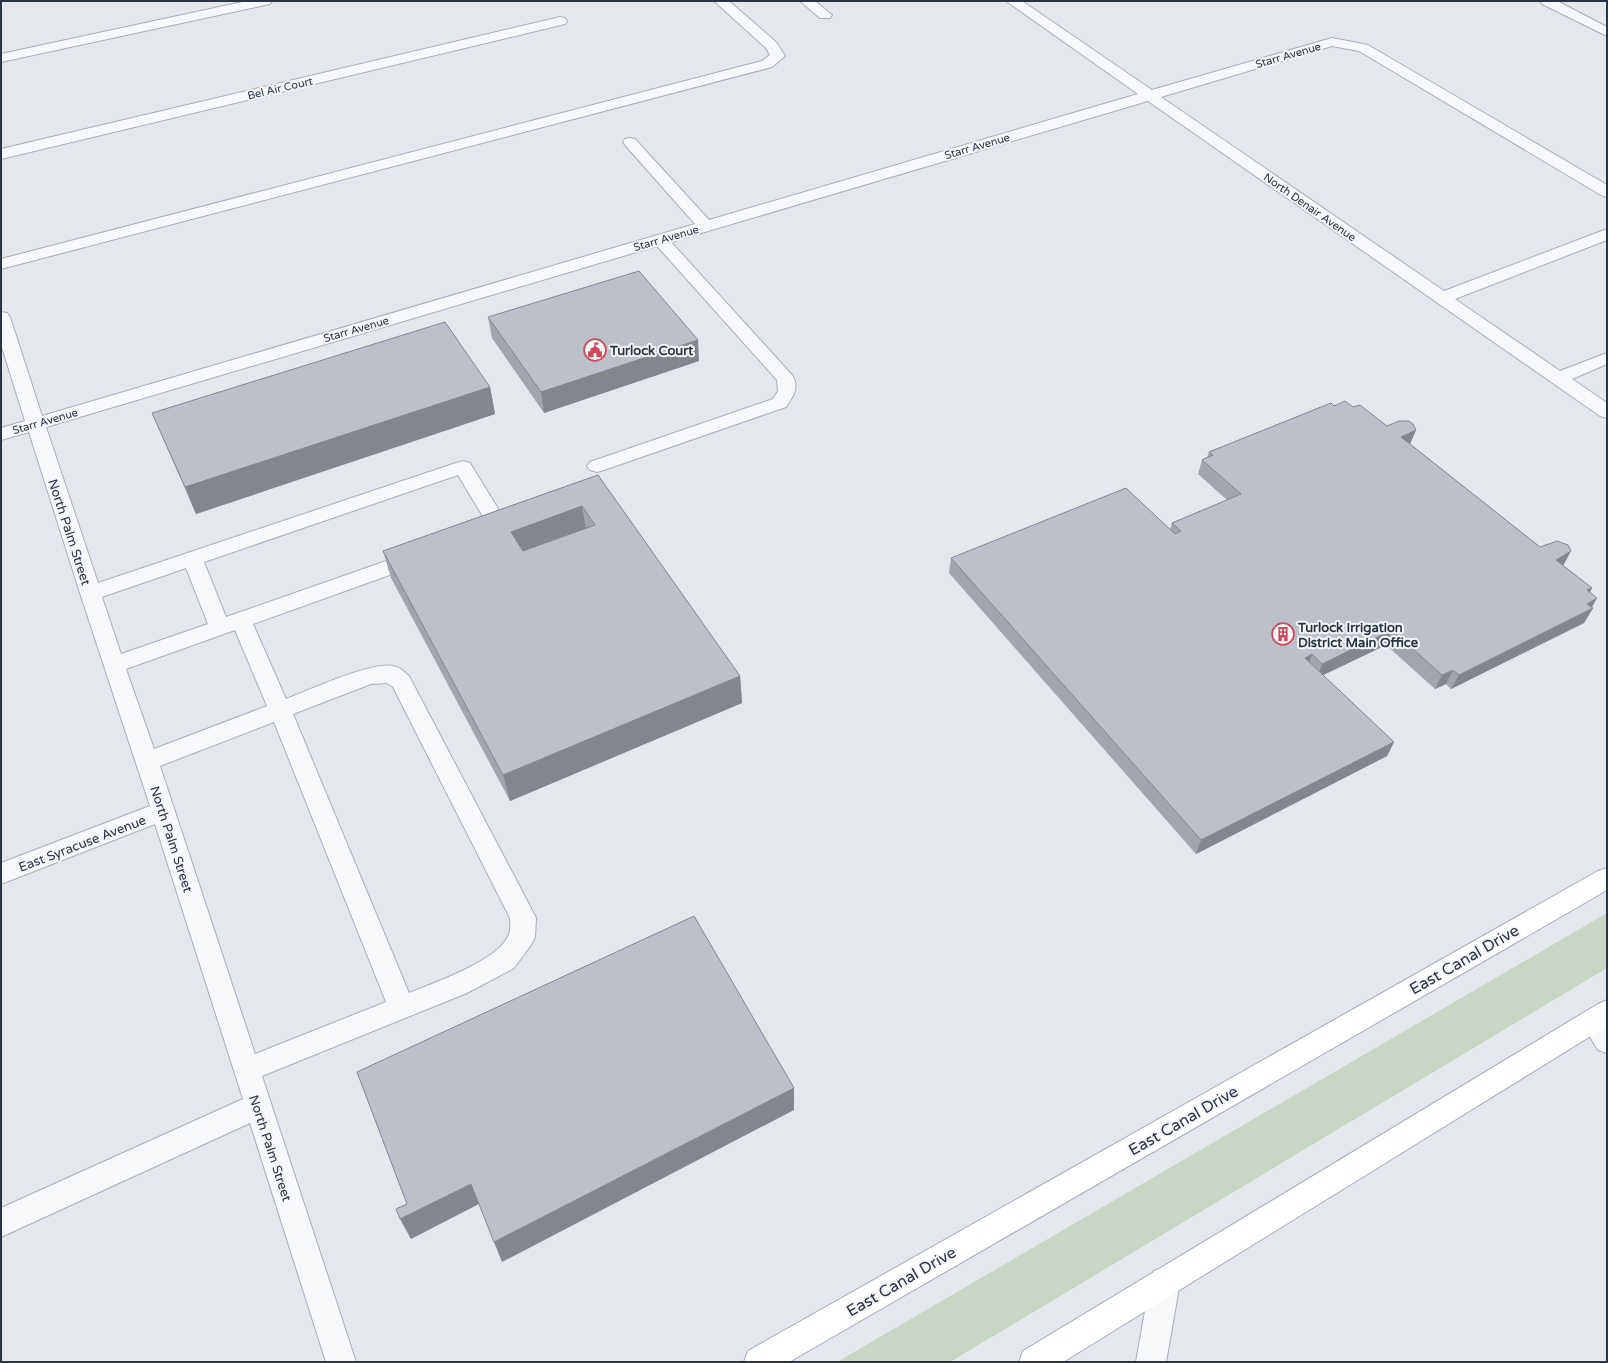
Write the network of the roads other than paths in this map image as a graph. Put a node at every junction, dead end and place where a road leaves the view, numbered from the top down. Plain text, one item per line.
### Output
1 (265, 1) edge
2 (721, 1) edge
3 (807, 1) edge
4 (1014, 1) edge
5 (1547, 1) edge
6 (825, 15) dead end
7 (560, 21) dead end
8 (1607, 32) edge
9 (1, 58) edge
10 (1149, 96) junction
11 (630, 142) dead end
12 (1, 154) edge
13 (1607, 192) edge
14 (705, 226) junction
15 (1607, 234) edge
16 (660, 240) junction
17 (1, 264) edge
18 (1442, 298) junction
19 (1, 317) edge
20 (1607, 358) edge
21 (1558, 378) junction
22 (1607, 412) edge
23 (35, 424) junction
24 (1, 434) edge
25 (597, 466) dead end
26 (470, 538) edge
27 (434, 552) edge
28 (192, 558) junction
29 (90, 593) junction
30 (241, 620) junction
31 (220, 627) junction
32 (114, 665) junction
33 (280, 710) junction
34 (147, 761) junction
35 (163, 811) junction
36 (1, 874) edge
37 (1607, 878) edge
38 (402, 1008) junction
39 (1602, 1024) edge
40 (246, 1070) junction
41 (258, 1106) junction
42 (1, 1223) edge
43 (1165, 1282) junction
44 (341, 1362) edge
45 (759, 1362) edge
46 (1034, 1362) edge
47 (1151, 1362) edge

1 - 9 street
2 - 17 street
3 - 6 street
4 - 10 street, North Denair Avenue
5 - 8 street
7 - 12 street, Bel Air Court
10 - 13 street, Starr Avenue
10 - 14 street, Starr Avenue
10 - 18 street, North Denair Avenue
11 - 14 street
14 - 16 street, Starr Avenue
15 - 18 street
16 - 23 street, Starr Avenue
16 - 25 street
18 - 21 street, North Denair Avenue
19 - 23 street, North Palm Street
20 - 21 street
21 - 22 street, North Denair Avenue
23 - 24 street, Starr Avenue
23 - 29 street, North Palm Street
26 - 28 street
27 - 30 street
28 - 29 street
28 - 31 street
29 - 32 street, North Palm Street
30 - 31 street
30 - 33 street
31 - 32 street
32 - 34 street, North Palm Street
33 - 34 street
33 - 38 street
33 - 38 street
34 - 35 street, North Palm Street
35 - 36 street, East Syracuse Avenue
35 - 40 street, North Palm Street
37 - 45 main road, East Canal Drive
38 - 40 street
39 - 43 main road
40 - 41 street, North Palm Street
41 - 42 street
41 - 44 street, North Palm Street
43 - 46 main road
43 - 47 street

